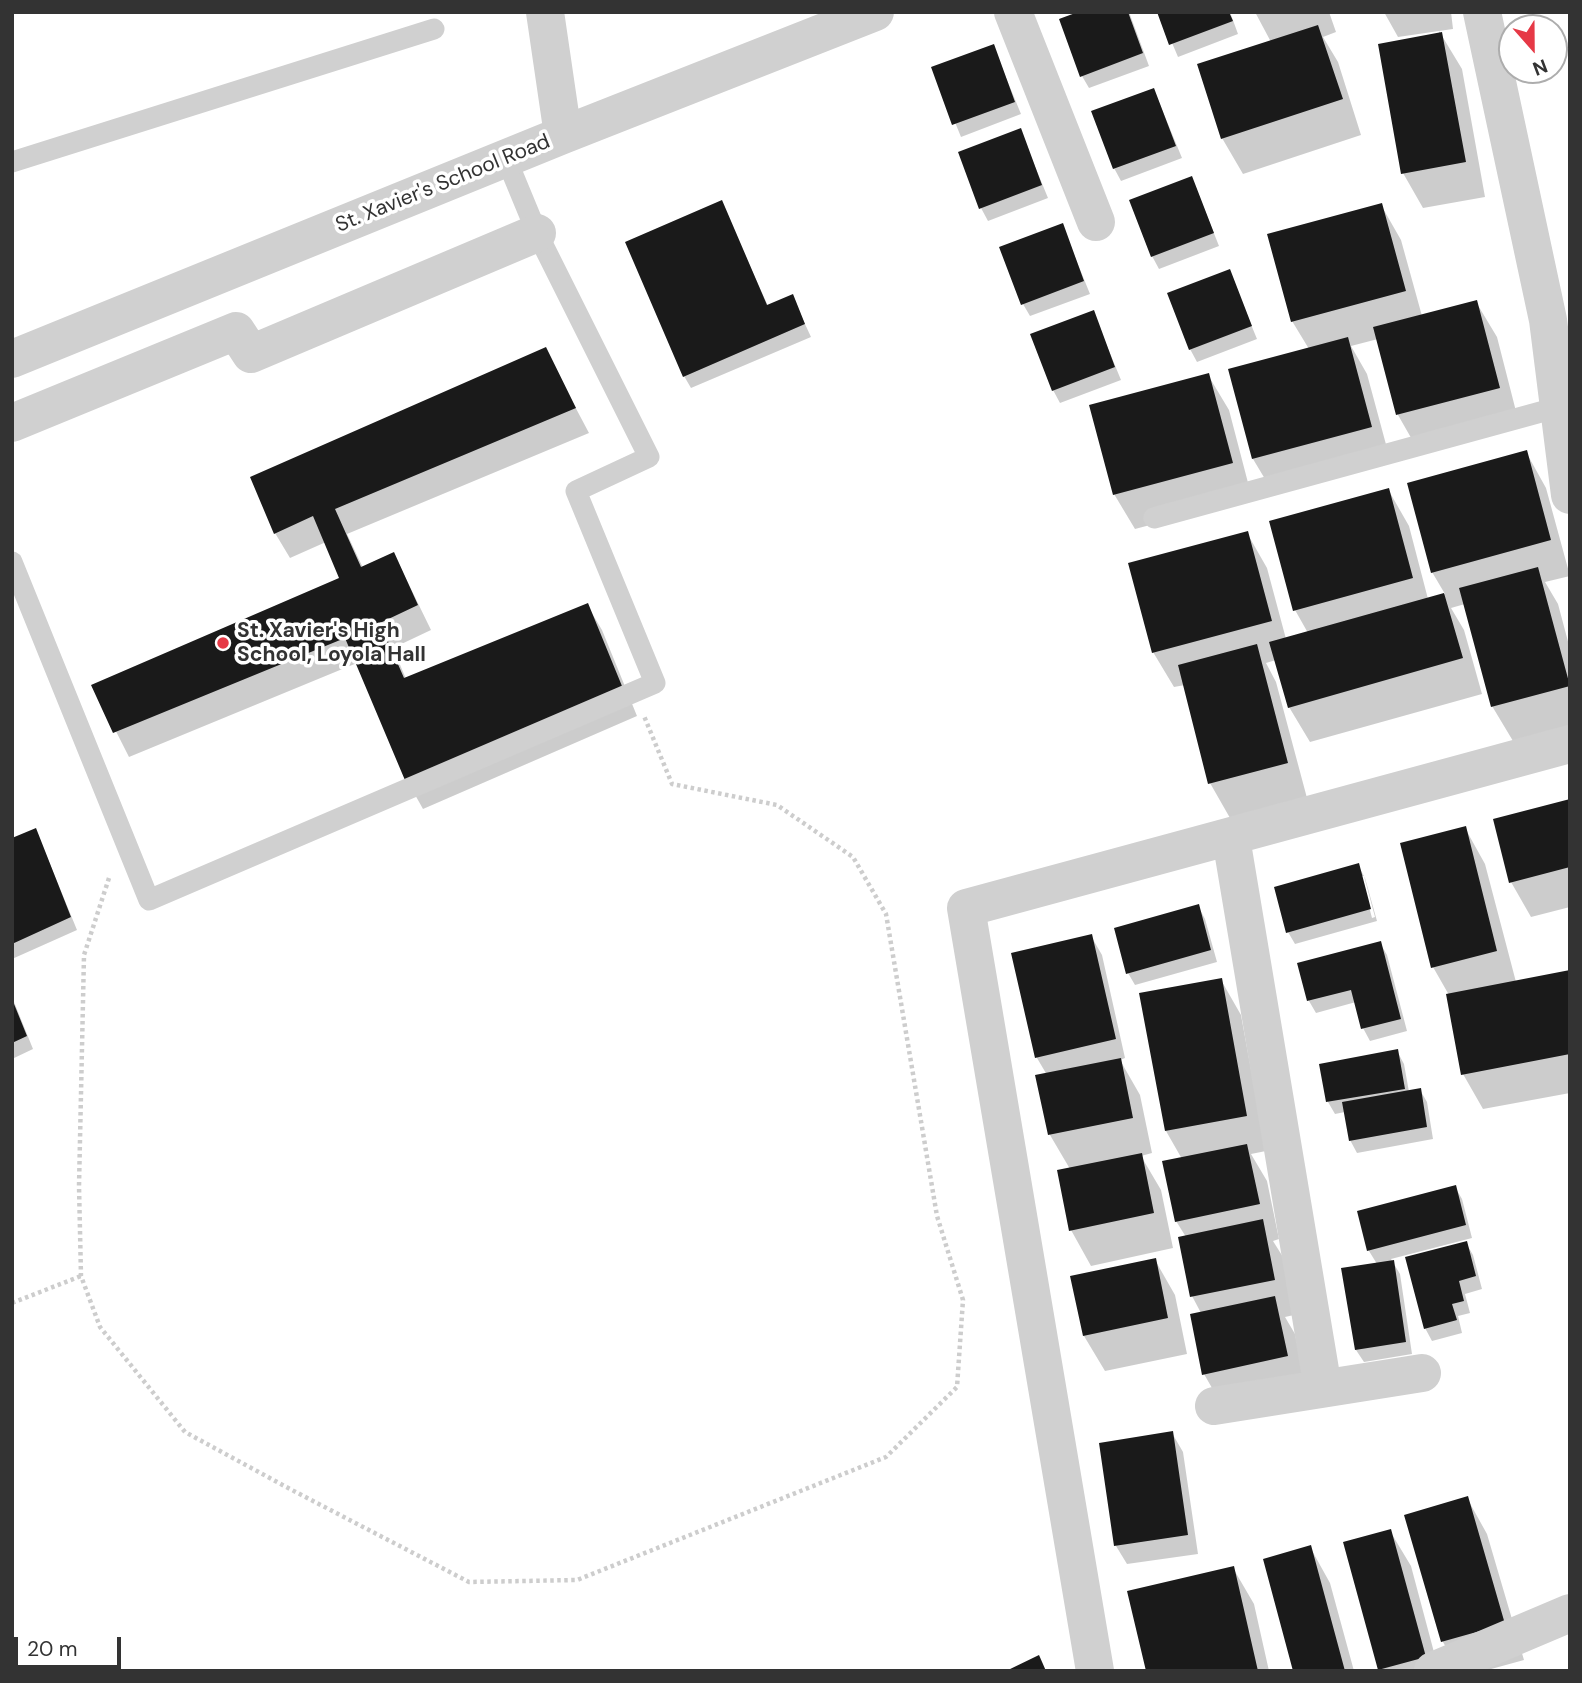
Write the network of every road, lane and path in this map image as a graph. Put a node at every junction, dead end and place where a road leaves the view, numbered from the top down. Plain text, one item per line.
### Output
1 (545, 12) edge
2 (876, 12) edge
3 (1013, 12) edge
4 (1482, 12) edge
5 (434, 29) dead end
6 (563, 135) junction
7 (506, 158) junction
8 (12, 162) edge
9 (1096, 222) dead end
10 (537, 233) junction
11 (12, 359) edge
12 (1564, 405) edge
13 (12, 423) edge
14 (1570, 495) edge
15 (1154, 518) dead end
16 (12, 562) edge
17 (635, 692) junction
18 (1570, 744) edge
19 (123, 836) junction
20 (1231, 838) junction
21 (81, 1276) junction
22 (12, 1303) edge
23 (1422, 1373) dead end
24 (1323, 1388) junction
25 (1214, 1406) dead end
26 (1570, 1613) edge
27 (1446, 1668) edge
28 (1095, 1671) edge

1 - 6 street
2 - 6 street, St. Xavier's School Road
3 - 9 street
4 - 12 street
5 - 8 lane
6 - 7 street, St. Xavier's School Road
7 - 10 lane
7 - 11 street, St. Xavier's School Road
10 - 13 street
10 - 17 lane
12 - 14 street
12 - 15 lane
16 - 19 lane
17 - 19 lane
17 - 21 path
18 - 20 street
19 - 21 path
20 - 24 street
20 - 28 street
21 - 22 path
23 - 24 street
24 - 25 street
26 - 27 street

